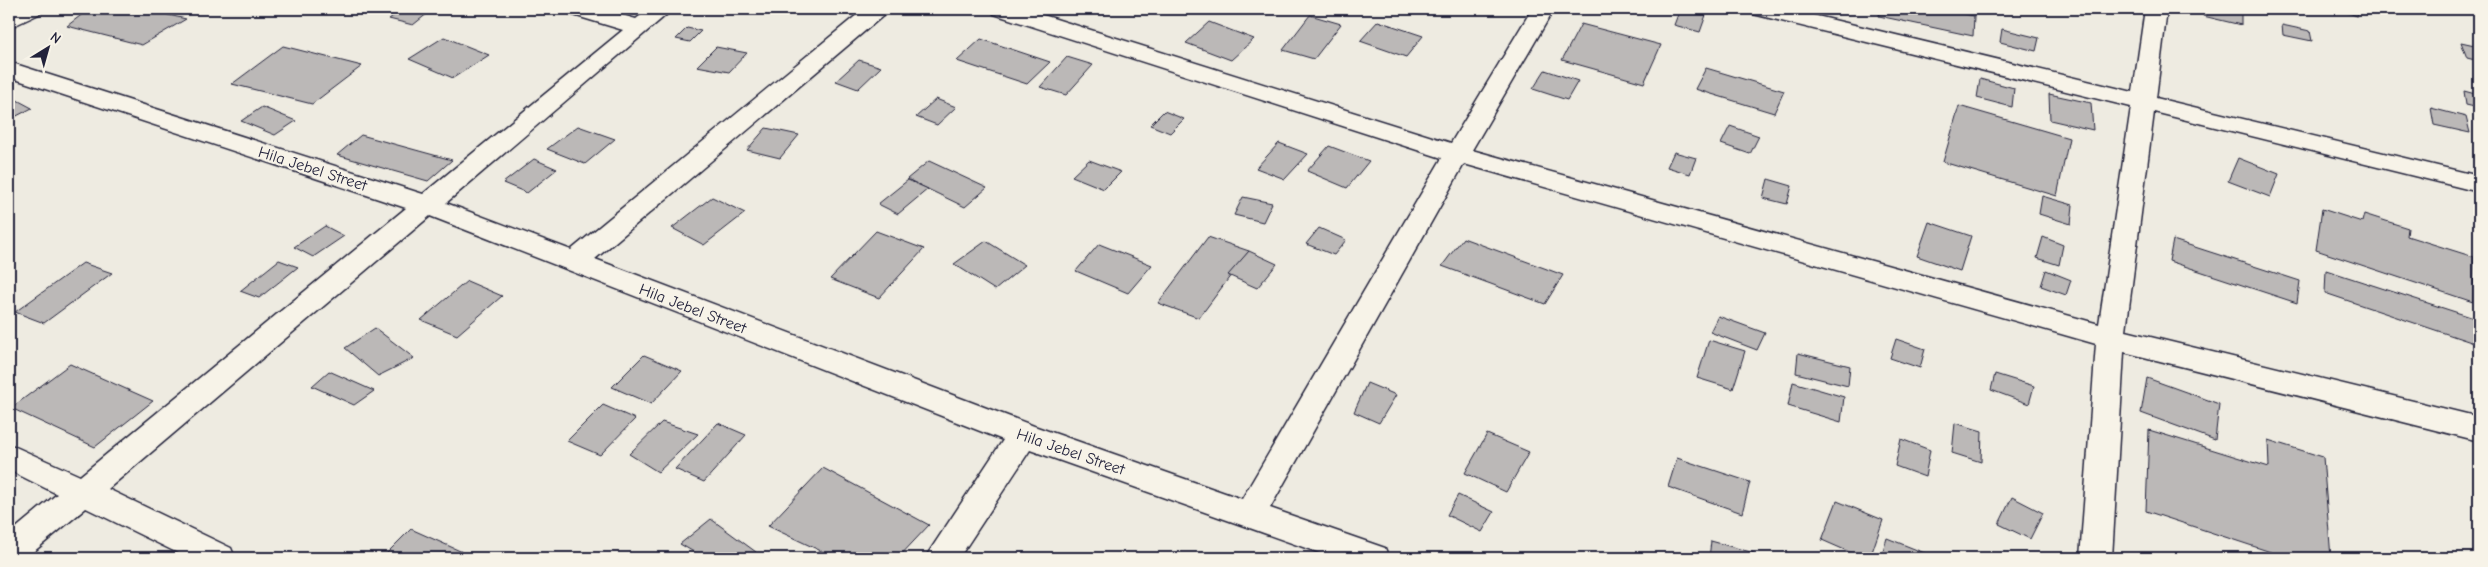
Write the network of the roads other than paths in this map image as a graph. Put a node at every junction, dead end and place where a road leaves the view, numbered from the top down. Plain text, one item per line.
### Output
1 (31, 9) edge
2 (578, 9) edge
3 (662, 9) edge
4 (877, 9) edge
5 (1002, 9) edge
6 (1543, 9) edge
7 (1761, 9) edge
8 (2156, 9) edge
9 (9, 21) edge
10 (638, 27) junction
11 (9, 68) edge
12 (2143, 101) junction
13 (1457, 154) junction
14 (2479, 184) edge
15 (427, 205) junction
16 (574, 262) junction
17 (2111, 338) junction
18 (2479, 429) edge
19 (1023, 435) junction
20 (9, 456) edge
21 (84, 491) junction
22 (1250, 514) junction
23 (9, 553) edge
24 (219, 558) edge
25 (941, 558) edge
26 (1373, 558) edge
27 (2096, 558) edge

1 - 9 street
2 - 10 street
3 - 10 street
4 - 16 street
5 - 13 street
6 - 13 street
7 - 12 street
8 - 12 street
10 - 15 street
11 - 15 street, Hila Jebel Street
12 - 14 street
12 - 17 street
13 - 17 street
13 - 22 street
15 - 16 street, Hila Jebel Street
15 - 21 street
16 - 19 street, Hila Jebel Street
17 - 18 street
17 - 27 street
19 - 22 street, Hila Jebel Street
19 - 25 street
20 - 21 street
21 - 23 street
21 - 24 street
22 - 26 street, Hila Jebel Street

